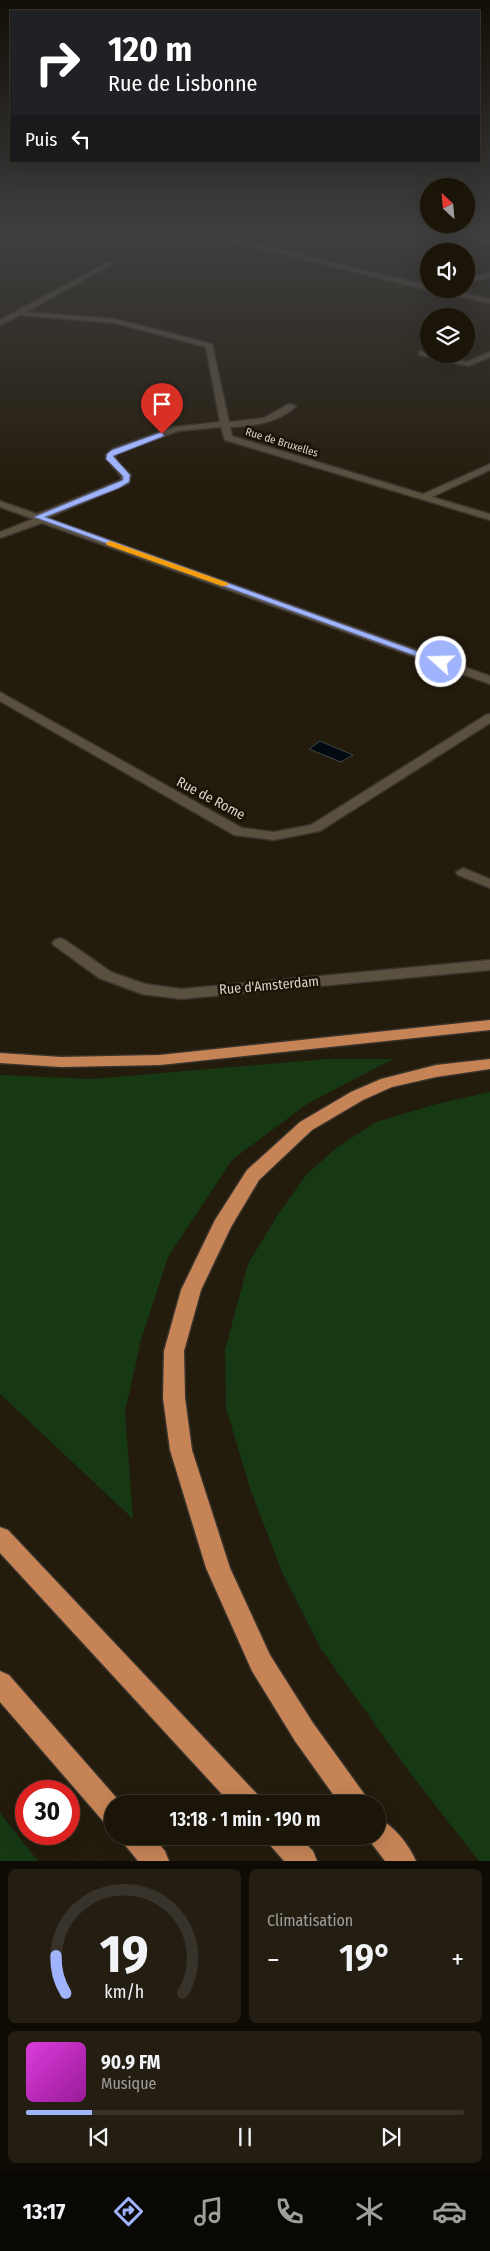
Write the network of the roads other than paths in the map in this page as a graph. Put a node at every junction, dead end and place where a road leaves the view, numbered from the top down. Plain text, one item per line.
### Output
1 (101, 320) edge
2 (490, 354) edge
3 (475, 361) edge
4 (292, 406) dead end
5 (224, 424) junction
6 (490, 467) edge
7 (424, 497) junction
8 (0, 504) edge
9 (490, 517) edge
10 (40, 518) junction
11 (0, 536) edge
12 (490, 680) edge
13 (0, 696) edge
14 (490, 718) edge
15 (463, 872) dead end
16 (490, 884) edge
17 (60, 943) dead end
18 (490, 965) edge
19 (490, 1025) edge
20 (0, 1058) edge
21 (490, 1064) edge
22 (0, 1537) edge
23 (0, 1683) edge
24 (241, 1795) edge
25 (350, 1795) edge
26 (104, 1803) edge
27 (386, 1842) edge
28 (142, 1845) edge
29 (287, 1845) edge
30 (155, 1861) edge
31 (302, 1861) edge
32 (402, 1861) edge

1 - 5 street, Rue de Bruxelles
2 - 3 street
4 - 5 street
5 - 7 street, Rue de Bruxelles
5 - 10 street
6 - 7 street
7 - 9 street, Rue de Bruxelles
8 - 10 street
10 - 11 street
10 - 12 street
13 - 14 street, Rue de Rome
15 - 16 street
17 - 18 street, Rue d'Amsterdam
19 - 20 highway
21 - 25 highway
22 - 24 highway
23 - 26 highway
27 - 32 highway
28 - 30 highway
29 - 31 highway

